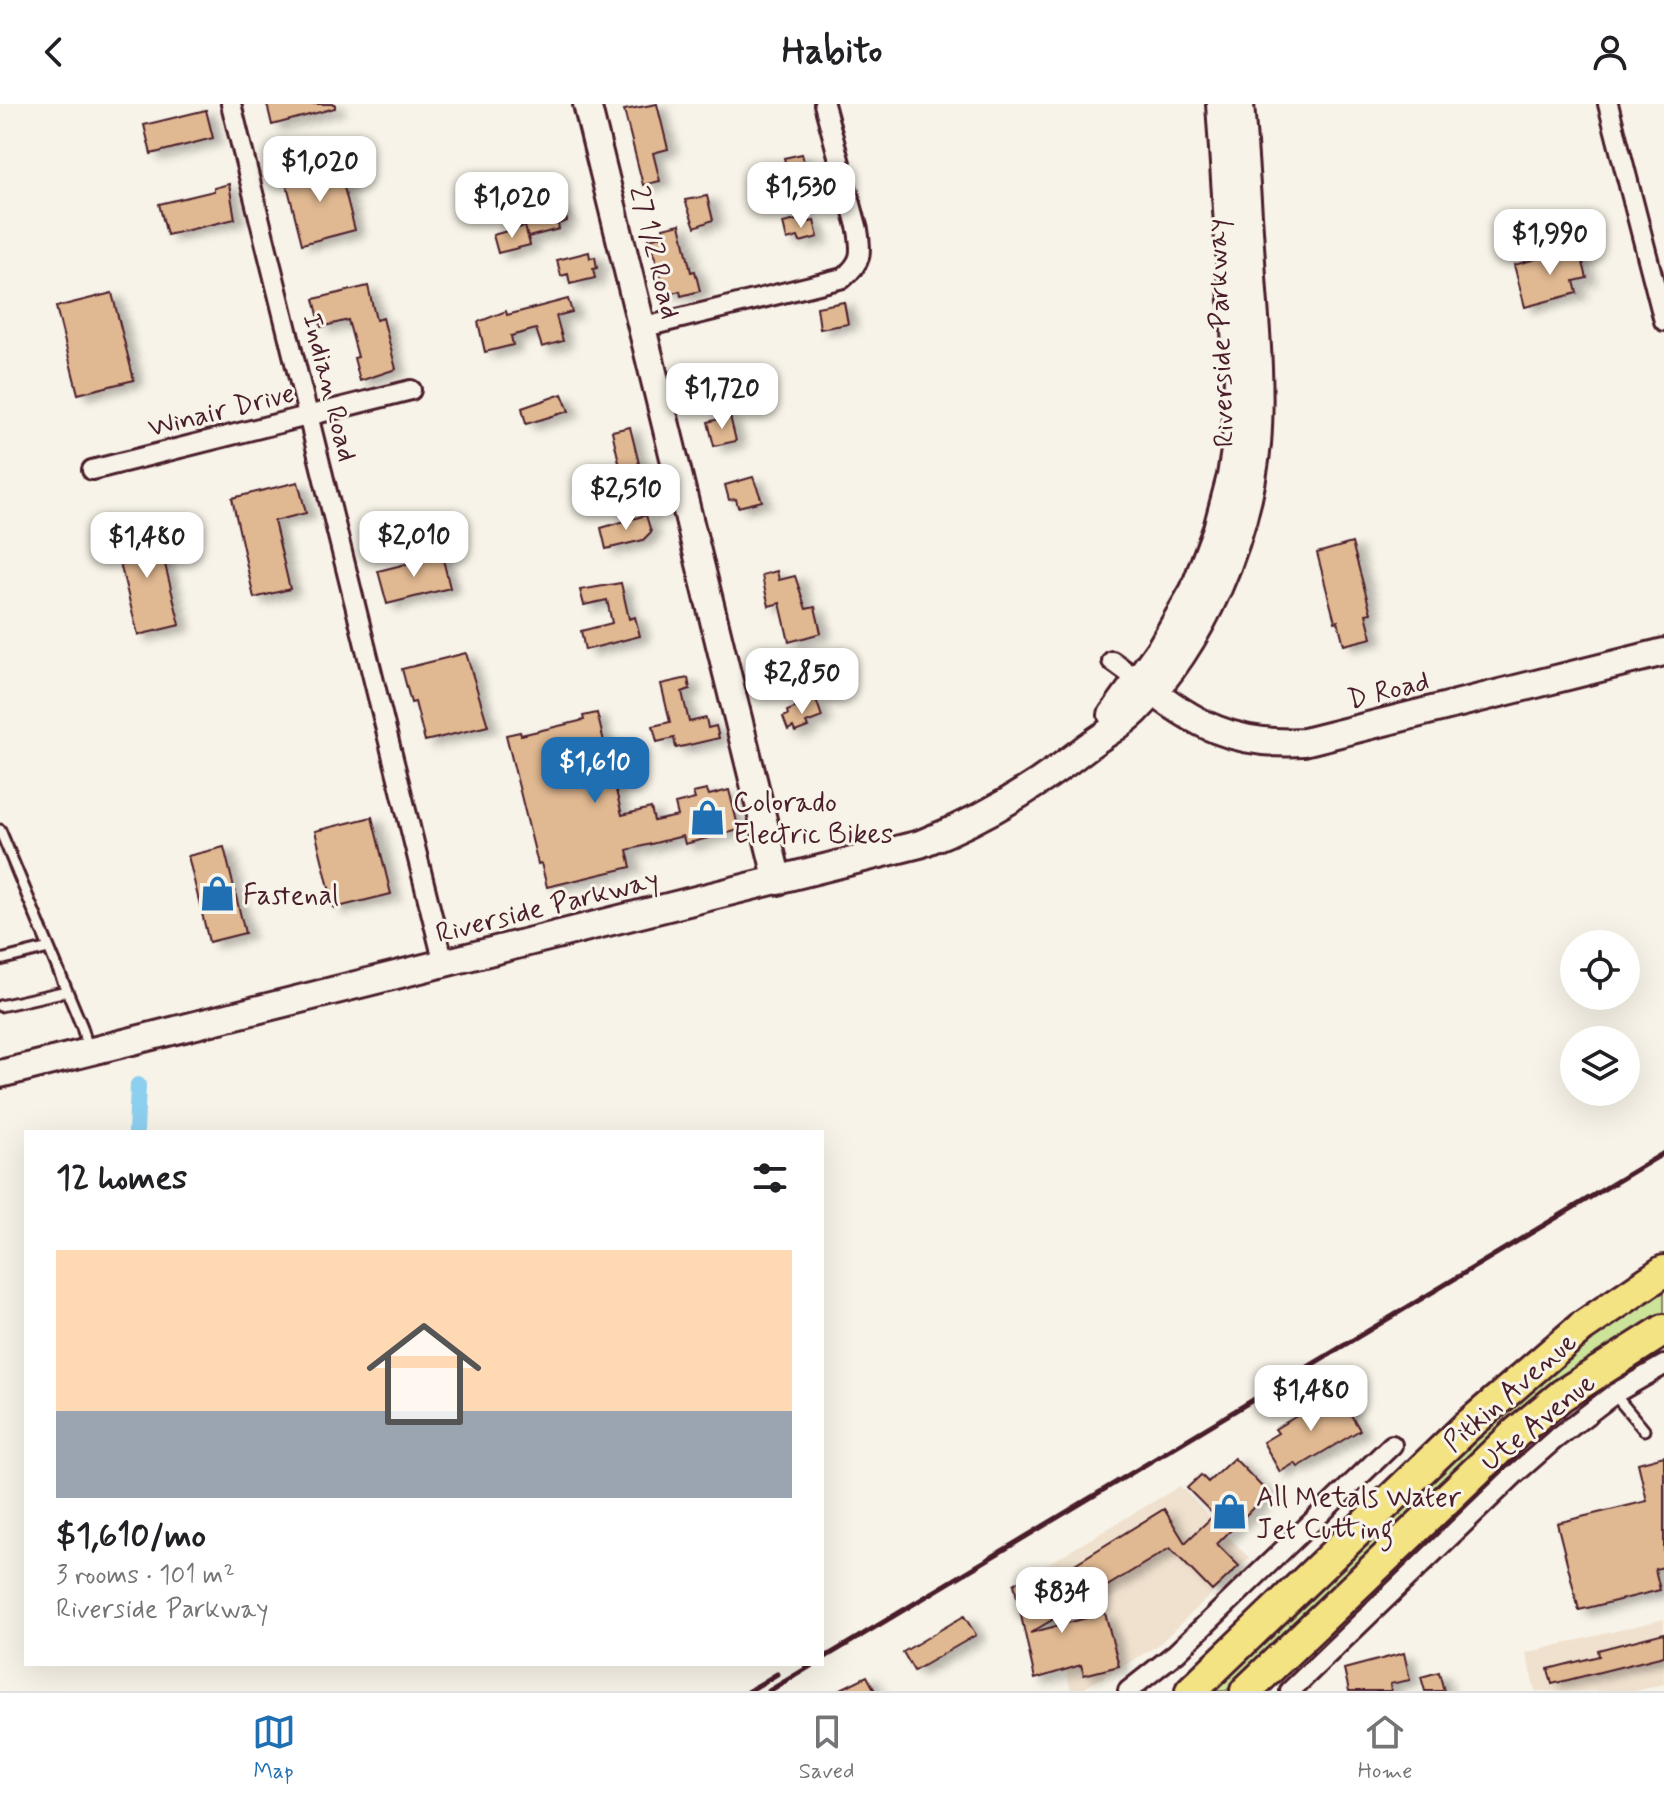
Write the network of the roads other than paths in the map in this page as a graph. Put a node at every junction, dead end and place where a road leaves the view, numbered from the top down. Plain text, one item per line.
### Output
1 (231, 104) edge
2 (587, 104) edge
3 (824, 104) edge
4 (1220, 104) edge
5 (1240, 104) edge
6 (1608, 104) edge
7 (1664, 321) edge
8 (641, 328) junction
9 (411, 390) dead end
10 (309, 416) junction
11 (92, 470) dead end
12 (1664, 652) edge
13 (1182, 653) junction
14 (1112, 661) dead end
15 (1146, 686) junction
16 (1206, 725) junction
17 (0, 830) edge
18 (778, 881) junction
19 (49, 948) junction
20 (0, 960) edge
21 (444, 964) junction
22 (67, 991) junction
23 (0, 1006) edge
24 (88, 1052) junction
25 (0, 1074) edge
26 (1664, 1271) edge
27 (1664, 1330) edge
28 (1664, 1365) edge
29 (1614, 1394) junction
30 (1644, 1430) dead end
31 (1392, 1445) dead end
32 (1128, 1691) edge
33 (1191, 1691) edge
34 (1246, 1691) edge
35 (1290, 1691) edge

1 - 10 street, Indian Road
2 - 8 main road, 27 1/2 Road
3 - 8 street
4 - 15 main road, Riverside Parkway
5 - 13 main road, Riverside Parkway
6 - 7 street
8 - 18 main road, 27 1/2 Road
9 - 10 street, Winair Drive
10 - 11 street, Winair Drive
10 - 21 street, Indian Road
12 - 16 main road, D Road
13 - 15 main road, Riverside Parkway
13 - 16 main road
14 - 15 street
15 - 16 main road, D Road
15 - 18 main road, Riverside Parkway
17 - 19 lane
18 - 21 main road, Riverside Parkway
19 - 20 lane
19 - 22 lane
21 - 24 main road, Riverside Parkway
22 - 23 lane
22 - 24 lane
24 - 25 main road, Riverside Parkway
26 - 33 main road, Pitkin Avenue
27 - 34 main road, Ute Avenue
28 - 29 street
29 - 30 lane
29 - 35 street
31 - 32 street

